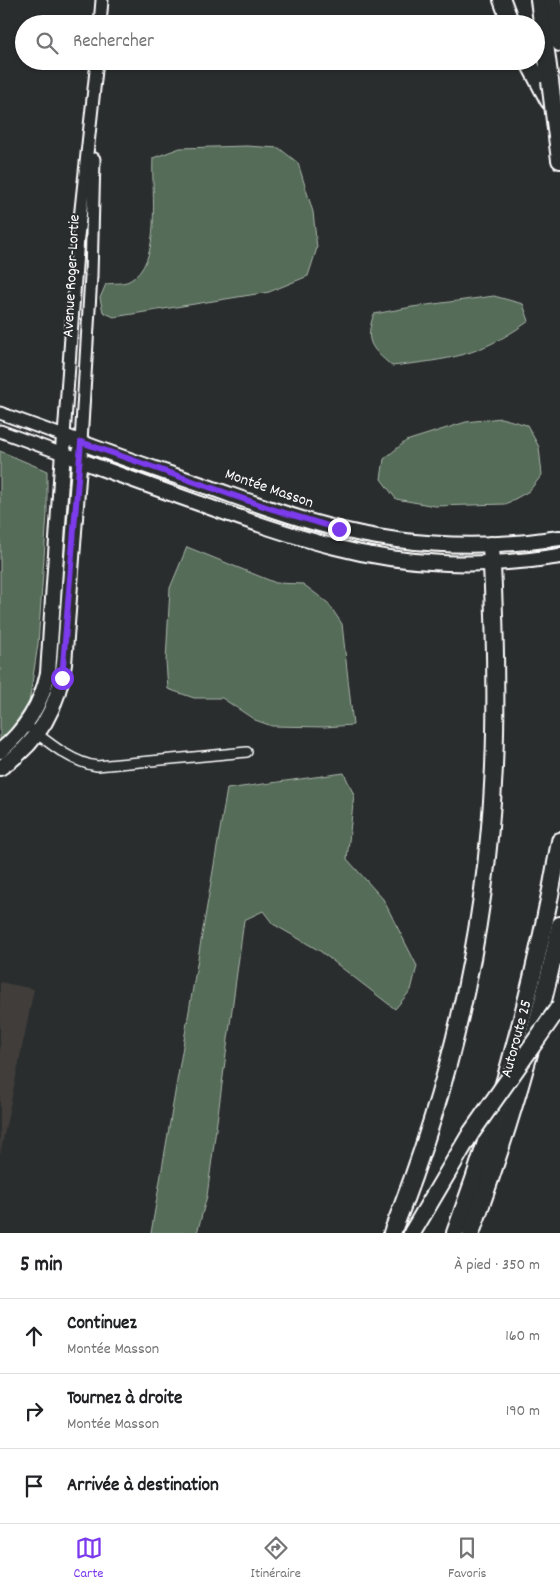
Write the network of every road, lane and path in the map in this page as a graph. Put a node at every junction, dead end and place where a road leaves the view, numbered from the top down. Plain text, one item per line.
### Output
1 (102, 0) edge
2 (502, 0) edge
3 (539, 0) edge
4 (554, 0) edge
5 (101, 15) edge
6 (507, 15) edge
7 (541, 15) edge
8 (560, 43) edge
9 (545, 44) edge
10 (96, 70) edge
11 (532, 70) edge
12 (95, 94) junction
13 (558, 124) edge
14 (560, 160) edge
15 (0, 413) edge
16 (0, 431) edge
17 (64, 436) junction
18 (81, 442) junction
19 (63, 454) junction
20 (79, 460) junction
21 (560, 538) edge
22 (491, 545) junction
23 (560, 556) edge
24 (492, 563) junction
25 (26, 725) junction
26 (38, 734) junction
27 (0, 751) edge
28 (247, 752) dead end
29 (0, 768) edge
30 (560, 841) edge
31 (560, 925) edge
32 (560, 1006) edge
33 (392, 1233) edge
34 (412, 1233) edge
35 (455, 1233) edge
36 (471, 1233) edge

1 - 5 street
2 - 6 highway
3 - 7 highway, bridge
4 - 8 highway
9 - 13 highway, bridge
10 - 12 street, Avenue Roger-Lortie
11 - 13 highway
12 - 17 street, Avenue Roger-Lortie
12 - 18 street, Avenue Roger-Lortie
13 - 14 highway
15 - 17 street
16 - 19 street
17 - 18 main road, Montée Masson
17 - 19 main road, Avenue Roger-Lortie
18 - 20 main road, Avenue Roger-Lortie
18 - 22 main road, Montée Masson
19 - 20 main road
19 - 25 main road
20 - 24 main road
20 - 26 main road
21 - 22 main road, Montée Masson
22 - 24 highway
23 - 24 main road
24 - 33 highway
25 - 26 street
25 - 27 main road
26 - 28 street
26 - 29 main road
30 - 35 highway, Autoroute 25
31 - 36 highway, Autoroute 25
32 - 34 highway, bridge

